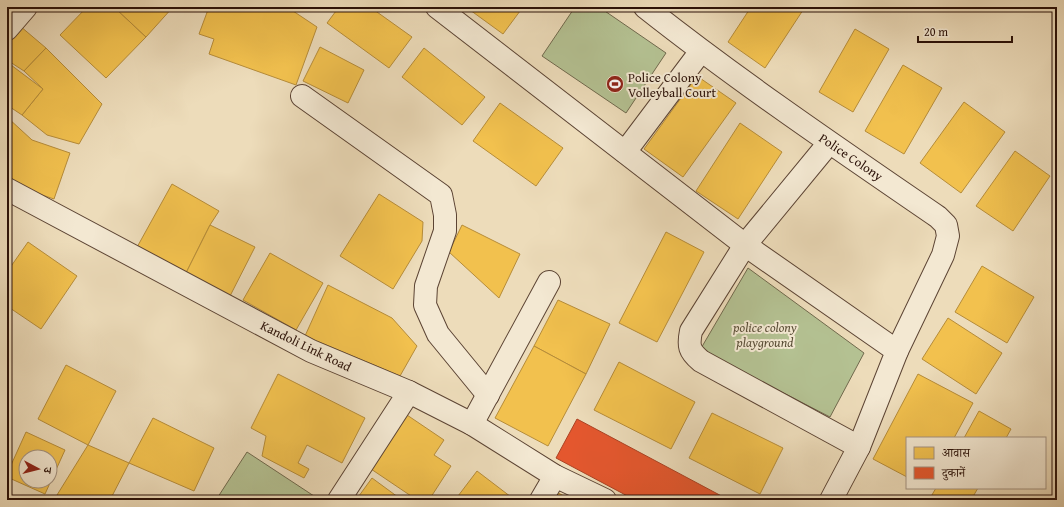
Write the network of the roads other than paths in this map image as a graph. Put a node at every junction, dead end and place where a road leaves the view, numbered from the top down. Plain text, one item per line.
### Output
1 (26, 7) edge
2 (437, 7) edge
3 (645, 7) edge
4 (7, 29) edge
5 (701, 51) junction
6 (302, 96) dead end
7 (829, 142) junction
8 (624, 152) junction
9 (7, 189) edge
10 (745, 245) junction
11 (549, 282) dead end
12 (897, 351) junction
13 (409, 392) junction
14 (488, 395) junction
15 (472, 424) junction
16 (859, 447) junction
17 (555, 476) junction
18 (339, 500) edge
19 (540, 500) edge
20 (605, 500) edge
21 (831, 500) edge

1 - 4 street
2 - 8 street
3 - 5 street, Police Colony
5 - 7 street, Police Colony
5 - 8 street
6 - 14 street
7 - 10 street
7 - 12 street, Police Colony
8 - 10 street
9 - 13 street, Kandoli Link Road
10 - 12 street
10 - 16 street
11 - 14 street
12 - 16 street, Police Colony
13 - 15 street, Kandoli Link Road
13 - 18 street
14 - 15 street
15 - 17 street, Kandoli Link Road
16 - 21 street, Police Colony
17 - 19 street
17 - 20 street, Kandoli Link Road

